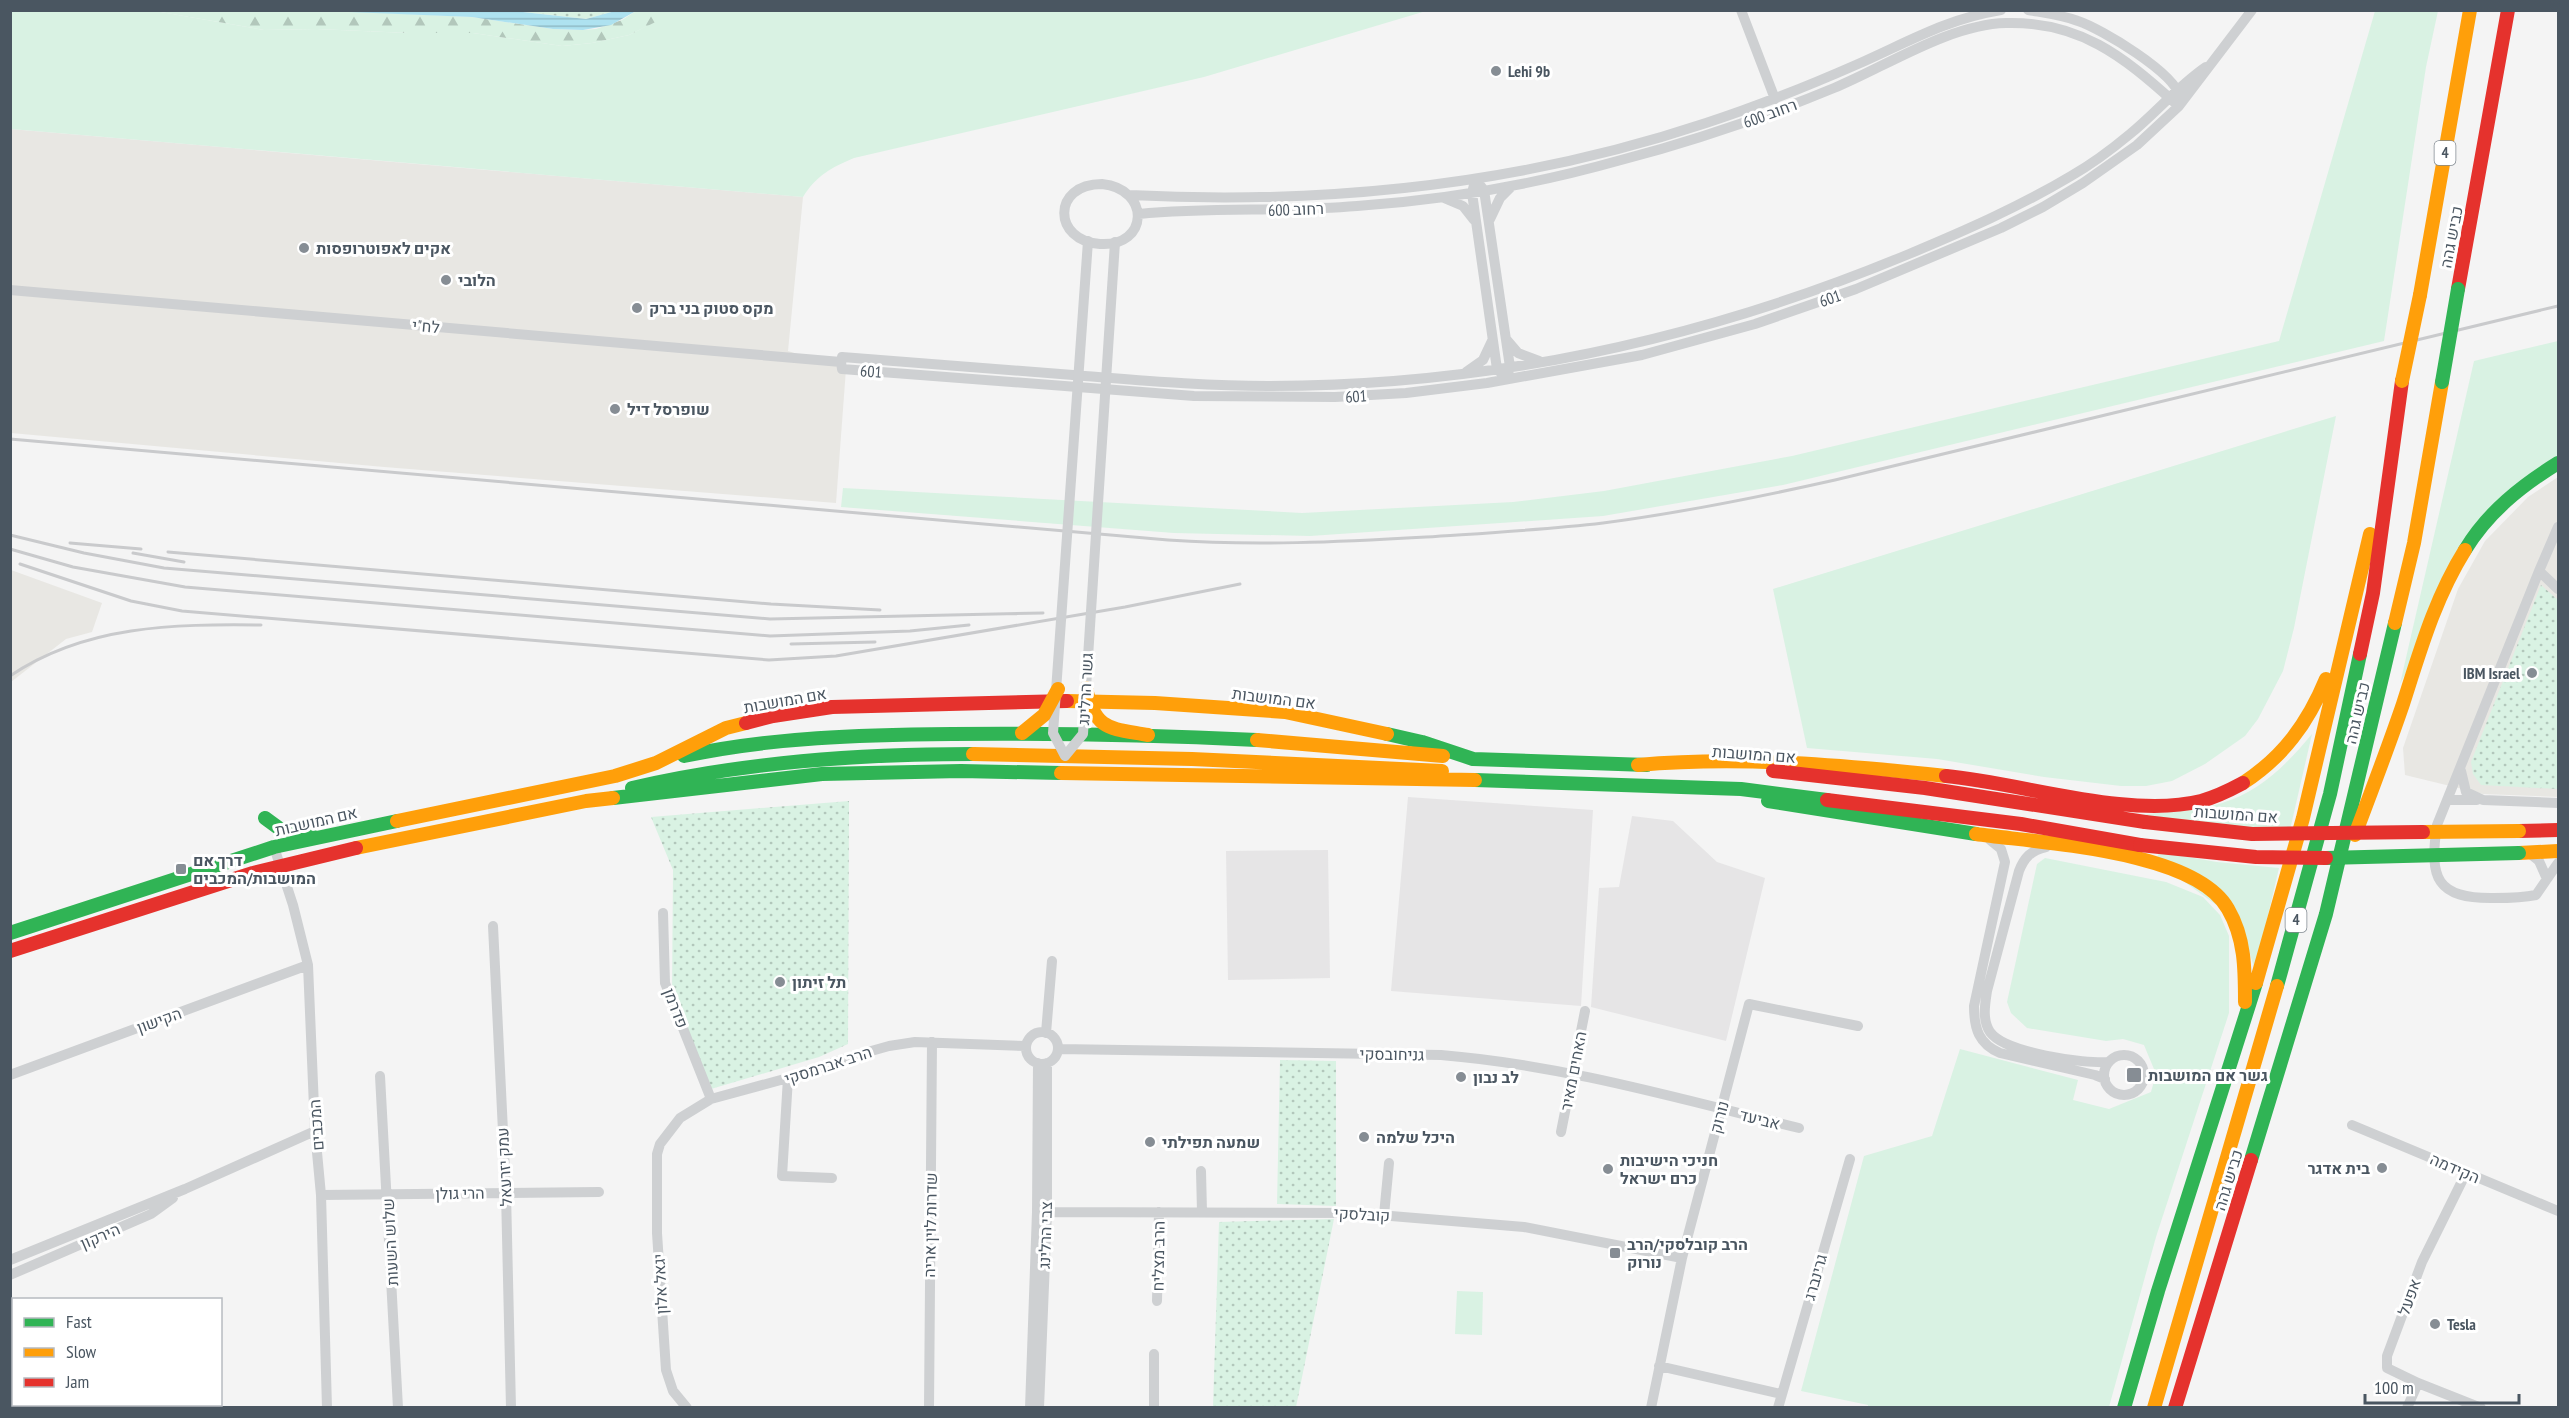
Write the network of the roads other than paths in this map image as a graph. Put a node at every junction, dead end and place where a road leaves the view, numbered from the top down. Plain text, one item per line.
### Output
1 (1741, 10) edge
2 (2001, 10) edge
3 (2028, 10) edge
4 (2252, 10) edge
5 (2470, 10) edge
6 (2508, 10) edge
7 (2209, 66) junction
8 (2161, 73) junction
9 (2192, 77) junction
10 (2152, 83) junction
11 (2179, 90) junction
12 (2170, 98) junction
13 (1775, 99) junction
14 (2179, 106) junction
15 (2155, 112) junction
16 (1476, 179) junction
17 (1515, 184) junction
18 (1478, 191) junction
19 (1129, 195) junction
20 (1438, 197) junction
21 (1139, 214) junction
22 (1489, 225) junction
23 (1476, 226) junction
24 (1088, 241) junction
25 (1115, 242) junction
26 (10, 290) edge
27 (1493, 338) junction
28 (1506, 338) junction
29 (841, 362) junction
30 (1542, 362) junction
31 (1510, 367) junction
32 (1497, 369) junction
33 (1463, 373) junction
34 (1507, 380) junction
35 (2395, 423) junction
36 (2559, 463) edge
37 (2559, 527) edge
38 (2539, 571) junction
39 (2357, 588) junction
40 (2559, 589) edge
41 (1086, 688) junction
42 (1058, 689) junction
43 (1022, 733) junction
44 (1053, 733) junction
45 (1083, 734) junction
46 (1148, 735) junction
47 (1065, 756) junction
48 (1473, 759) junction
49 (656, 763) junction
50 (1638, 765) junction
51 (2461, 768) junction
52 (1514, 781) junction
53 (1709, 788) junction
54 (2448, 800) junction
55 (2483, 800) junction
56 (586, 801) junction
57 (2559, 803) edge
58 (265, 818) dead end
59 (2559, 830) edge
60 (1976, 834) junction
61 (323, 835) junction
62 (2060, 846) junction
63 (274, 847) junction
64 (2559, 851) edge
65 (2523, 853) junction
66 (2559, 862) edge
67 (280, 865) junction
68 (2547, 879) junction
69 (663, 913) dead end
70 (2326, 914) junction
71 (493, 926) dead end
72 (10, 933) edge
73 (10, 951) edge
74 (1052, 961) dead end
75 (308, 965) junction
76 (1586, 1011) dead end
77 (2243, 1023) junction
78 (1858, 1026) dead end
79 (1046, 1033) junction
80 (932, 1042) junction
81 (1026, 1046) junction
82 (1058, 1049) junction
83 (2109, 1062) junction
84 (1042, 1063) junction
85 (1573, 1074) junction
86 (10, 1075) edge
87 (380, 1076) dead end
88 (788, 1078) junction
89 (2105, 1079) junction
90 (711, 1099) junction
91 (1721, 1109) junction
92 (2352, 1125) dead end
93 (1798, 1128) dead end
94 (315, 1131) junction
95 (1561, 1132) dead end
96 (657, 1154) joint
97 (1850, 1159) dead end
98 (1389, 1163) dead end
99 (1201, 1171) dead end
100 (2466, 1173) junction
101 (832, 1178) dead end
102 (185, 1189) junction
103 (599, 1192) dead end
104 (506, 1193) junction
105 (321, 1194) junction
106 (387, 1194) junction
107 (2559, 1211) edge
108 (1042, 1212) junction
109 (1159, 1212) junction
110 (1202, 1212) junction
111 (1384, 1215) junction
112 (1682, 1258) junction
113 (10, 1260) edge
114 (10, 1275) edge
115 (1157, 1301) dead end
116 (1154, 1354) dead end
117 (1659, 1366) junction
118 (2418, 1383) junction
119 (1781, 1394) junction
120 (327, 1407) edge
121 (398, 1407) edge
122 (512, 1407) edge
123 (685, 1407) edge
124 (928, 1407) edge
125 (1030, 1407) edge
126 (1039, 1407) edge
127 (1154, 1407) edge
128 (1651, 1407) edge
129 (1778, 1407) edge
130 (2124, 1407) edge
131 (2154, 1407) edge
132 (2175, 1407) edge
133 (2406, 1407) edge
134 (2481, 1407) edge

1 - 13 street
2 - 13 street, רחוב 600
3 - 8 street
4 - 7 street, 601
5 - 35 main road, כביש גהה / 4, bridge
6 - 70 main road, כביש גהה / 4, bridge
7 - 9 street, 601
7 - 14 street, 601
8 - 9 street
8 - 11 street
9 - 11 street, 601
10 - 12 street, רחוב 600
10 - 15 street
10 - 17 street, רחוב 600
11 - 12 street, 601
11 - 14 street
12 - 14 street, רחוב 600
12 - 15 street, 601
13 - 16 street, רחוב 600
14 - 34 street, 601
15 - 30 street, 601
16 - 18 street
16 - 19 street, רחוב 600
17 - 18 street, רחוב 600
17 - 22 street
18 - 20 street, רחוב 600
18 - 22 street
18 - 23 street
19 - 21 street
19 - 24 street
20 - 21 street, רחוב 600
20 - 23 street
21 - 25 street
22 - 28 street
23 - 27 street
24 - 25 street
24 - 42 street, גשר הרלינג, bridge
25 - 41 street, גשר הרלינג, bridge
26 - 29 street, לח"י
27 - 32 street
27 - 33 street
28 - 30 street
28 - 31 street
29 - 33 street, 601
29 - 34 street, 601
30 - 31 street, 601
31 - 32 street, 601
31 - 34 street
32 - 33 street, 601
32 - 34 street
35 - 39 main road
35 - 131 main road, כביש גהה / 4
36 - 70 main road
37 - 38 street
38 - 40 street
38 - 51 street
39 - 50 main road
39 - 77 main road
41 - 45 street, גשר הרלינג, bridge
41 - 46 main road, bridge
42 - 43 main road, bridge
42 - 44 street, גשר הרלינג, bridge
43 - 44 main road
43 - 49 main road
44 - 45 main road
44 - 47 street, גשר הרלינג, bridge
45 - 46 main road, bridge
45 - 47 street, גשר הרלינג, bridge
46 - 48 main road
47 - 52 main road
47 - 56 main road
48 - 49 main road, אם המושבות
48 - 50 main road, אם המושבות
49 - 61 main road, אם המושבות
50 - 59 main road, אם המושבות, bridge
51 - 54 street
51 - 55 street
52 - 53 main road, אם המושבות
52 - 56 main road, אם המושבות
53 - 60 main road
53 - 65 main road, אם המושבות, bridge
54 - 55 street
54 - 68 street
55 - 57 street
56 - 67 main road, אם המושבות
58 - 61 main road
60 - 62 main road
60 - 89 street
61 - 63 main road, אם המושבות
62 - 77 main road
62 - 83 street
63 - 67 street, המכבים
63 - 72 main road, אם המושבות
64 - 65 main road, אם המושבות
65 - 68 street
66 - 68 street
67 - 73 main road, אם המושבות
67 - 75 street, המכבים
69 - 90 street, פדרמן
70 - 132 main road, כביש גהה / 4
71 - 104 street, עמק יזרעאל
74 - 79 street
75 - 86 street, הקישון
75 - 94 street, המכבים
76 - 85 street, האחים מאיר
77 - 130 main road
78 - 91 street, נורוק
79 - 81 street
79 - 82 street
80 - 81 street, הרב אברמסקי
80 - 88 street, הרב אברמסקי
80 - 124 street, שדרות לוין אריה
81 - 84 street
82 - 84 street
82 - 85 street, גניחובסקי
83 - 89 street
83 - 89 street
84 - 108 street, צבי הרלינג
85 - 91 street, גניחובסקי
85 - 95 street, האחים מאיר
87 - 106 street, שלוש השעות
88 - 90 street, הרב אברמסקי
88 - 101 street
90 - 96 street, הרב אברמסקי
91 - 93 street, אביעד
91 - 112 street, נורוק
92 - 100 street, הקידמה
94 - 102 street, הירקון
94 - 105 street, המכבים
96 - 123 street, יגאל אלון
97 - 119 street, גרינברג
98 - 111 street
99 - 110 street
100 - 107 street, הקידמה
100 - 118 street, אפעל
102 - 113 street, הירקון
102 - 114 street, הירקון
103 - 104 street, הרי גולן
104 - 106 street, הרי גולן
104 - 122 street, עמק יזרעאל
105 - 106 street, הרי גולן
105 - 120 street, המכבים
106 - 121 street, שלוש השעות
108 - 109 street, קובלסקי
108 - 125 street, צבי הרלינג
108 - 126 street, צבי הרלינג
109 - 110 street, קובלסקי
109 - 115 street, הרב מצליח
110 - 111 street, קובלסקי
111 - 112 street, קובלסקי
112 - 117 street, נורוק
116 - 127 street
117 - 119 street
117 - 128 street, נורוק
118 - 133 street
118 - 134 street
119 - 129 street, גרינברג

